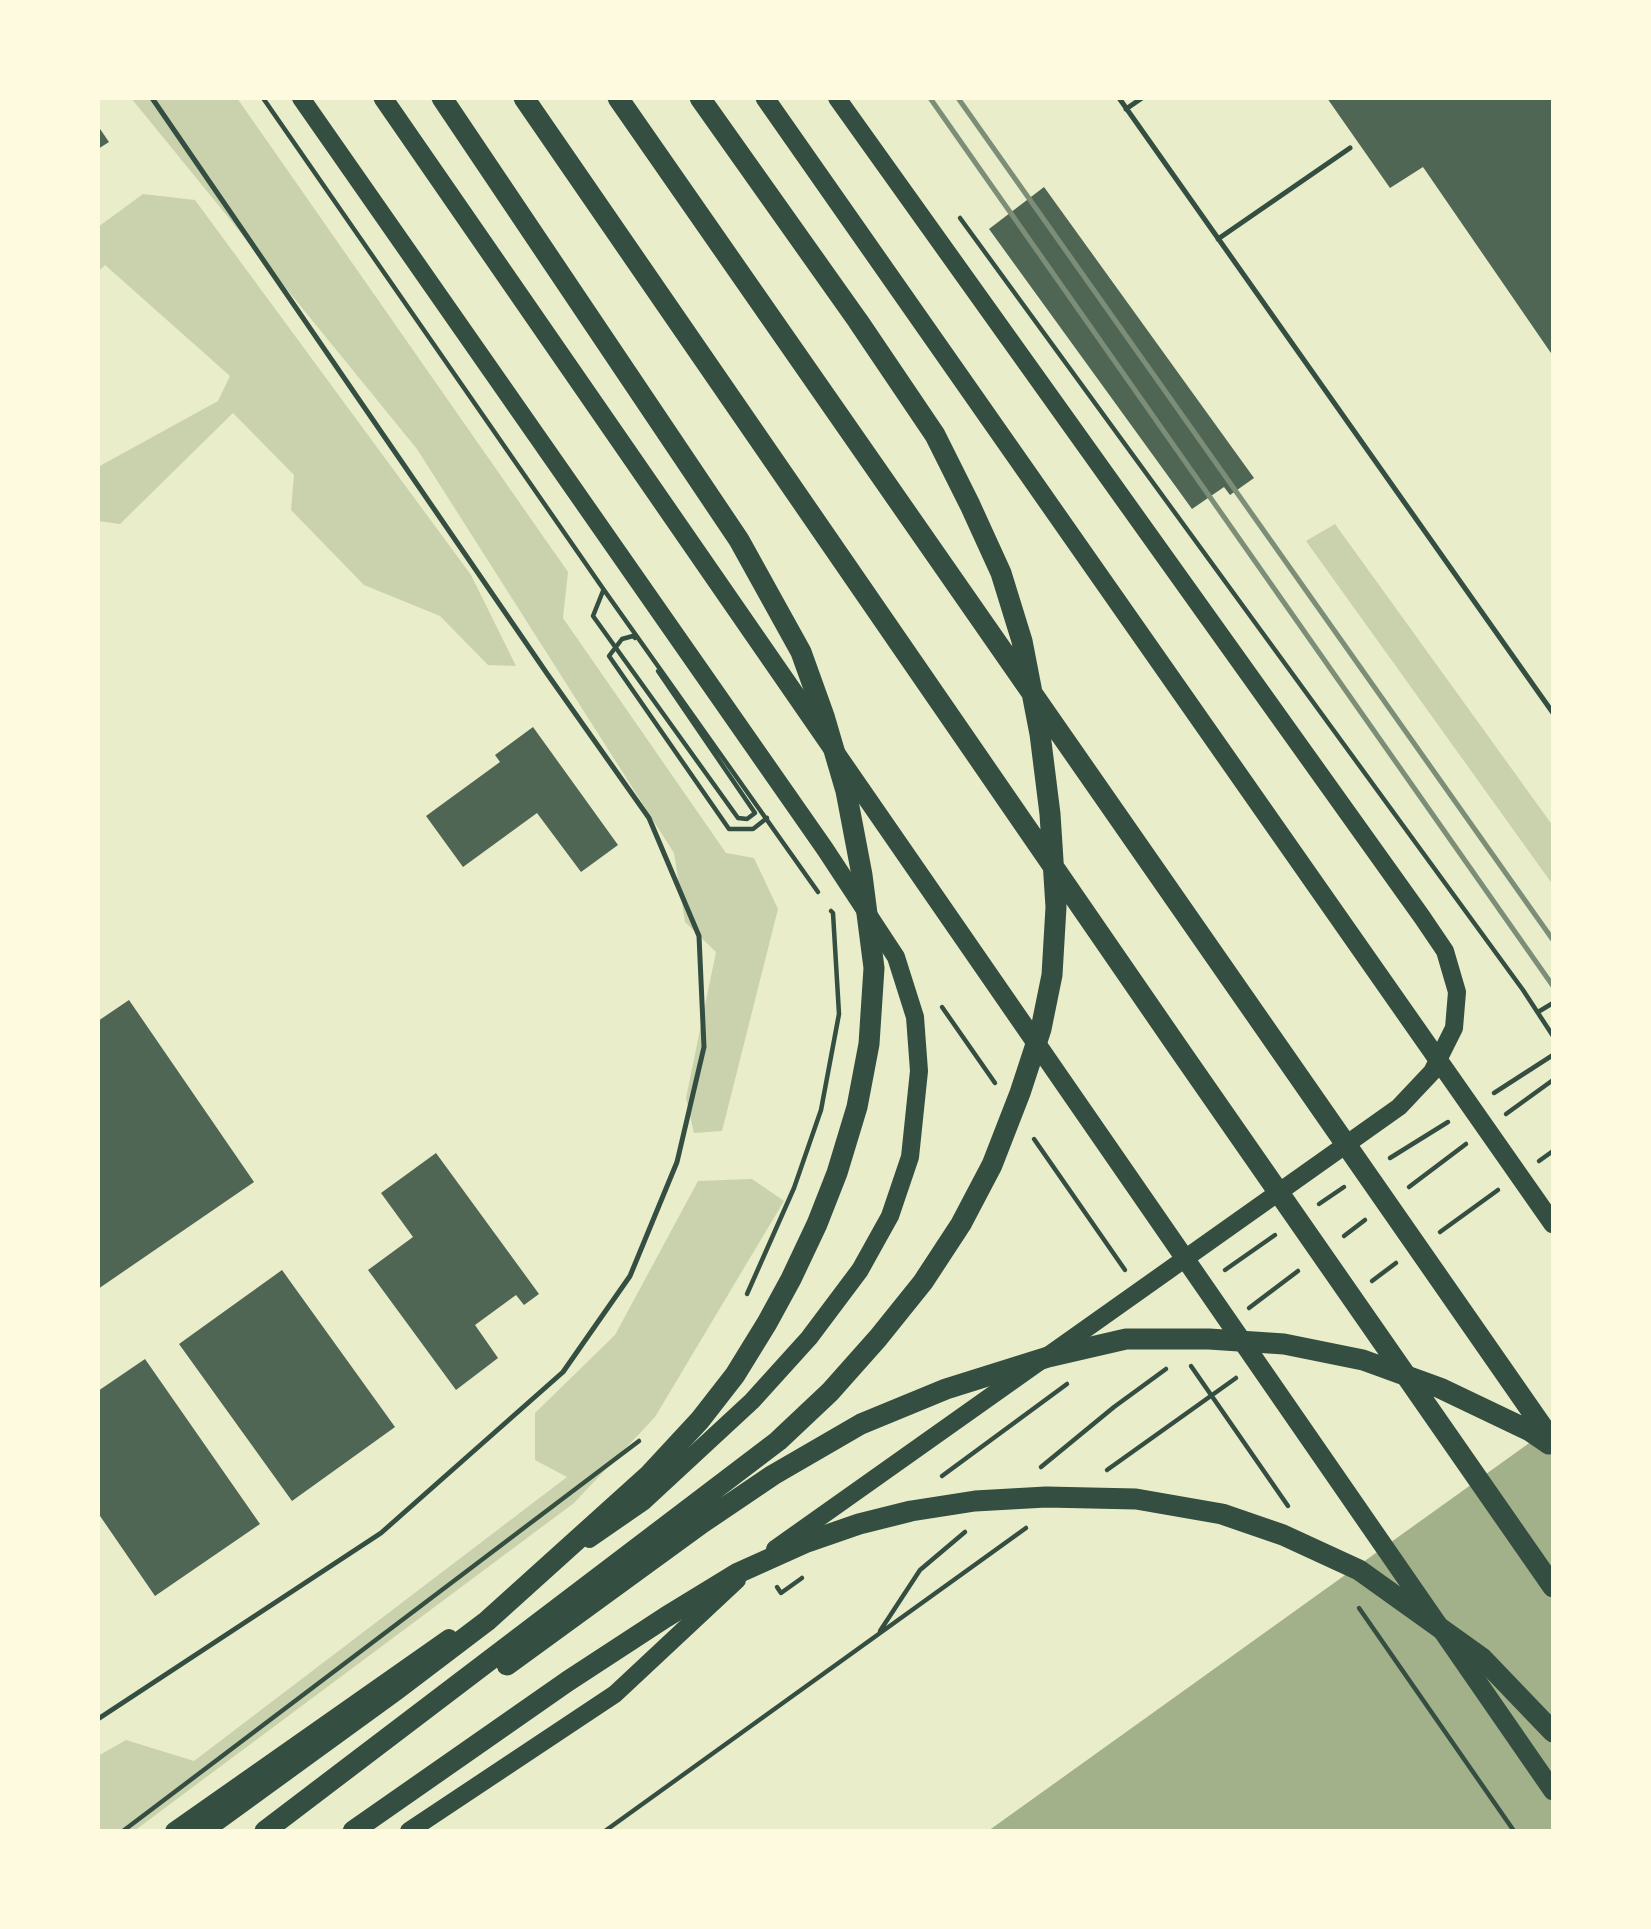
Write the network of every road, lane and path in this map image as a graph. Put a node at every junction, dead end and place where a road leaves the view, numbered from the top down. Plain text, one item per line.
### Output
1 (152, 98) edge
2 (263, 98) edge
3 (301, 98) edge
4 (383, 98) edge
5 (442, 98) edge
6 (524, 98) edge
7 (618, 98) edge
8 (700, 98) edge
9 (765, 98) edge
10 (837, 98) edge
11 (1119, 98) edge
12 (1142, 98) edge
13 (1126, 109) junction
14 (1350, 148) dead end
15 (954, 211) dead end
16 (1218, 239) junction
17 (604, 590) junction
18 (1553, 713) edge
19 (774, 813) dead end
20 (939, 1003) dead end
21 (1553, 1003) edge
22 (1538, 1012) junction
23 (1553, 1036) edge
24 (995, 1084) dead end
25 (1027, 1130) dead end
26 (1553, 1224) edge
27 (1131, 1279) dead end
28 (744, 1301) dead end
29 (1187, 1360) dead end
30 (645, 1436) dead end
31 (1553, 1445) edge
32 (1291, 1509) dead end
33 (1553, 1587) edge
34 (1354, 1601) dead end
35 (98, 1719) edge
36 (1553, 1732) edge
37 (1553, 1791) edge
38 (122, 1831) edge
39 (174, 1831) edge
40 (202, 1831) edge
41 (265, 1831) edge
42 (279, 1831) edge
43 (353, 1831) edge
44 (410, 1831) edge
45 (1514, 1831) edge

1 - 35 lane
2 - 17 path
3 - 39 main road
4 - 37 highway
5 - 40 highway
6 - 33 highway
7 - 31 highway
8 - 41 highway
9 - 26 highway
10 - 44 main road
11 - 13 lane
12 - 13 lane
13 - 16 lane
14 - 16 lane
15 - 22 path
16 - 18 lane
17 - 19 path
17 - 28 path
20 - 24 path
21 - 22 path
22 - 23 path
25 - 27 path
29 - 32 path
30 - 38 path
31 - 42 highway
34 - 45 path
36 - 43 highway

